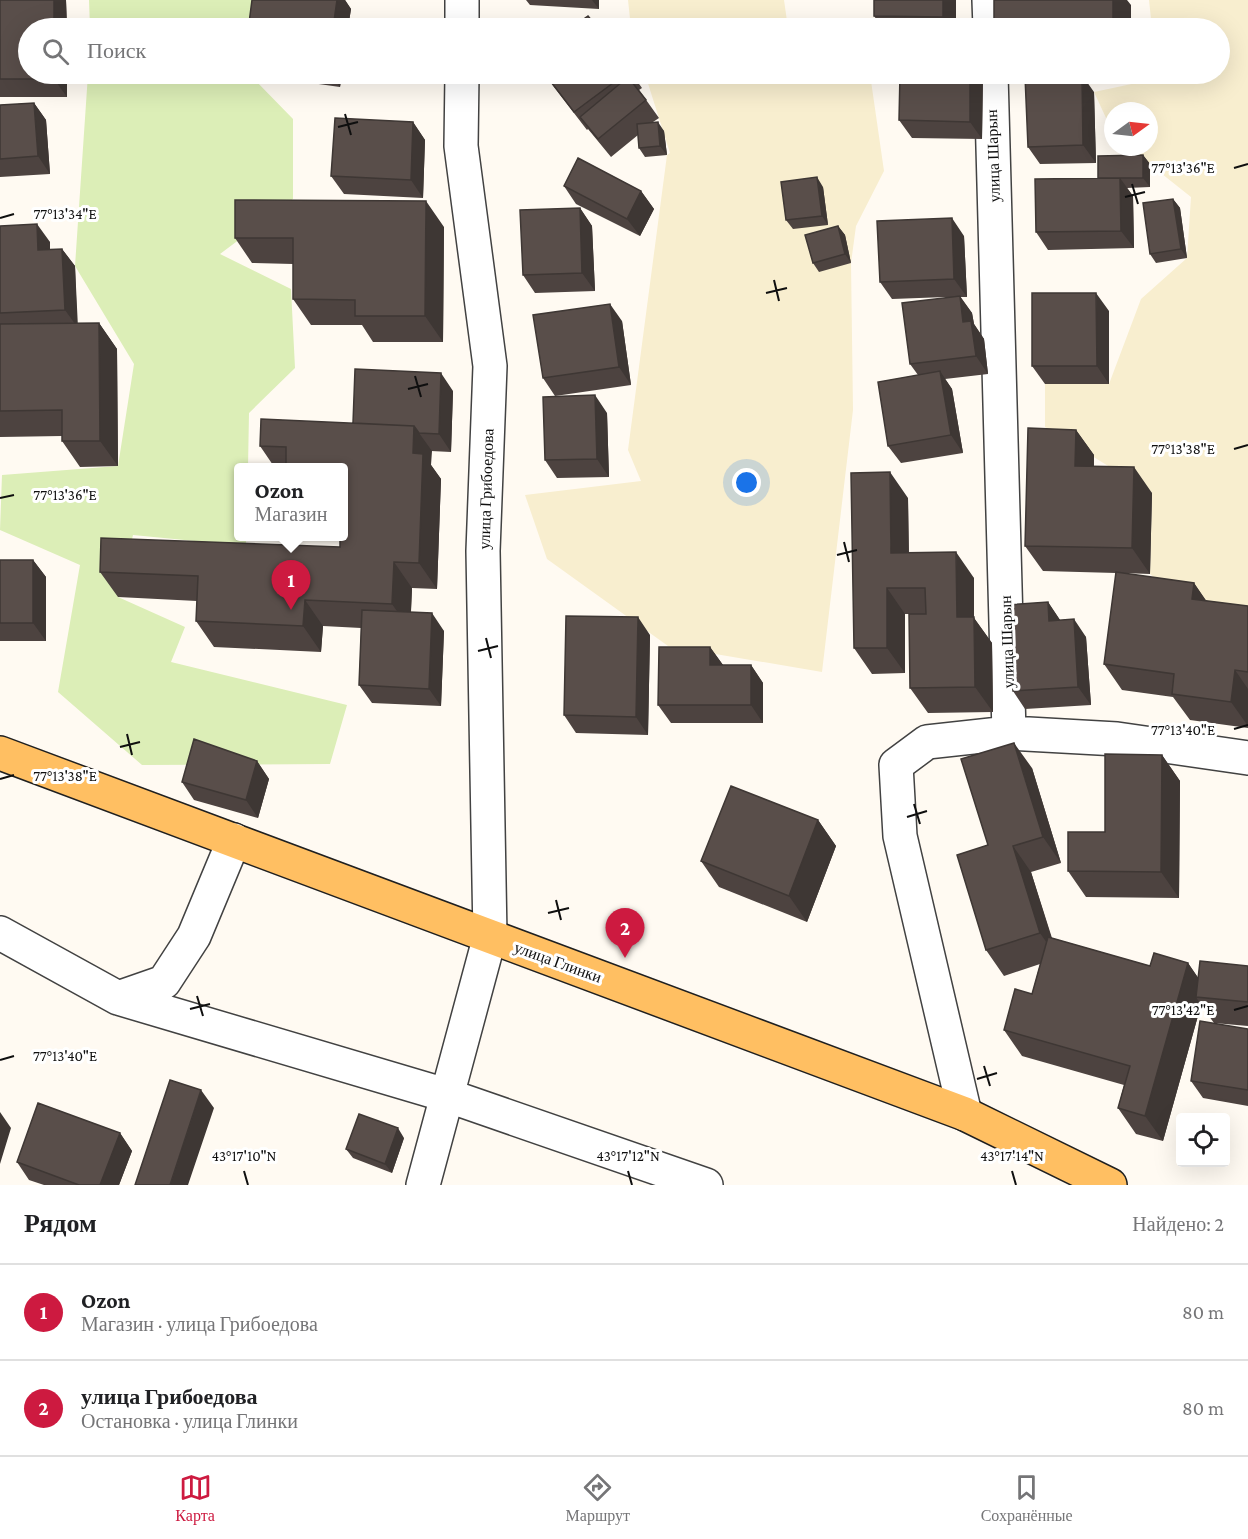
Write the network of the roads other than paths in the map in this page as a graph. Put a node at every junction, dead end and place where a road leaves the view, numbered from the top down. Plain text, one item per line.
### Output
1 (462, 0) edge
2 (989, 0) edge
3 (462, 18) edge
4 (990, 18) edge
5 (462, 84) edge
6 (991, 84) edge
7 (1009, 734) junction
8 (0, 753) edge
9 (1248, 758) edge
10 (234, 840) junction
11 (0, 933) edge
12 (490, 936) junction
13 (118, 998) junction
14 (449, 1096) junction
15 (964, 1114) junction
16 (423, 1185) edge
17 (706, 1185) edge
18 (1110, 1185) edge

1 - 3 street
2 - 4 street
5 - 12 street, улица Грибоедова
6 - 7 street, улица Шарын
7 - 9 street
7 - 15 street
8 - 10 main road, улица Глинки
10 - 12 main road, улица Глинки
10 - 13 street
11 - 13 street
12 - 14 street, улица Грибоедова
12 - 15 main road, улица Глинки
13 - 14 street
14 - 16 street, улица Грибоедова
14 - 17 street
15 - 18 main road, улица Глинки

